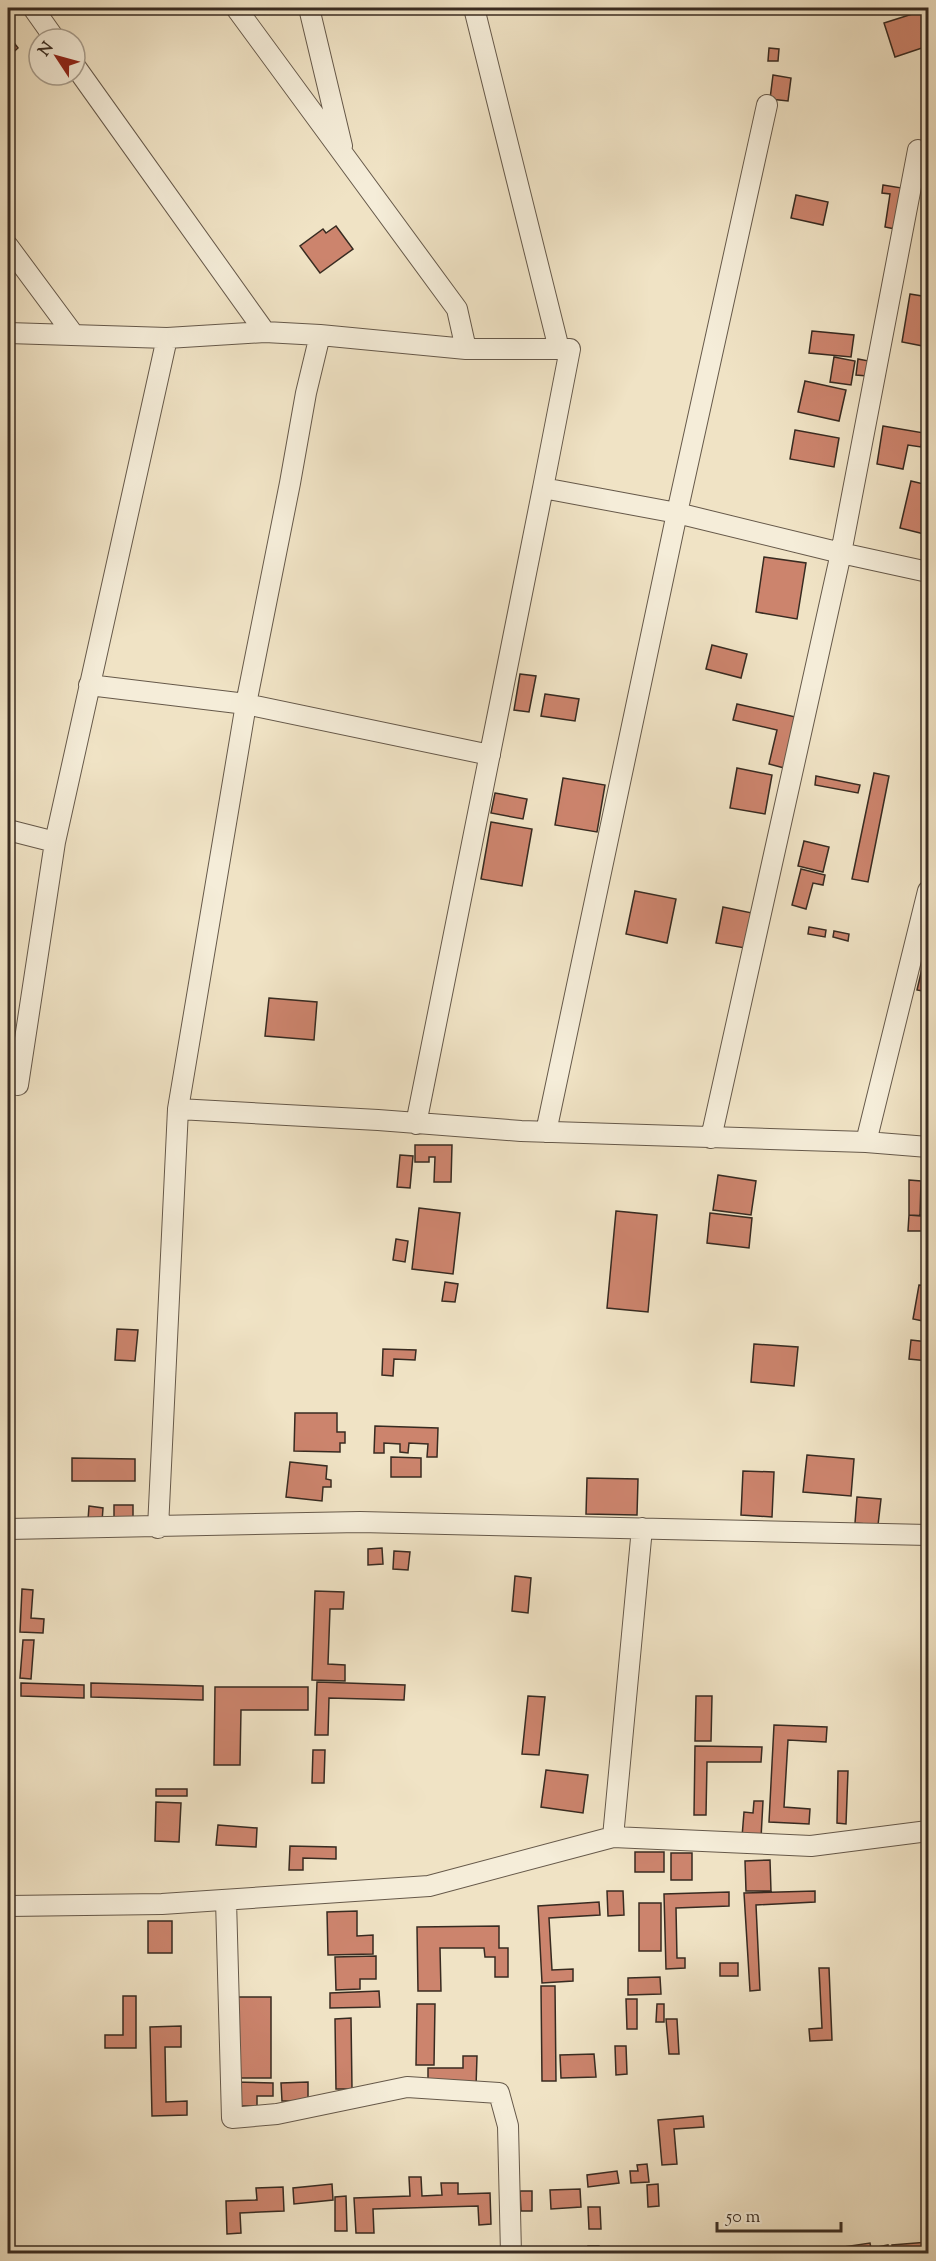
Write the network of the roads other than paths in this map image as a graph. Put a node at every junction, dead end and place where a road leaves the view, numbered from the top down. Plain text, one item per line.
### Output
1 (33, 8) edge
2 (236, 8) edge
3 (309, 8) edge
4 (474, 8) edge
5 (47, 27) edge
6 (87, 83) edge
7 (767, 105) dead end
8 (918, 150) dead end
9 (344, 154) junction
10 (8, 246) edge
11 (265, 332) junction
12 (8, 333) edge
13 (74, 335) junction
14 (320, 335) junction
15 (167, 338) junction
16 (465, 349) junction
17 (560, 349) junction
18 (543, 488) junction
19 (677, 513) junction
20 (841, 553) junction
21 (928, 572) edge
22 (89, 685) junction
23 (246, 704) junction
24 (490, 755) junction
25 (8, 831) edge
26 (55, 842) junction
27 (928, 891) edge
28 (18, 1085) dead end
29 (178, 1109) junction
30 (416, 1124) junction
31 (546, 1132) junction
32 (711, 1138) junction
33 (866, 1142) junction
34 (928, 1148) edge
35 (158, 1528) junction
36 (642, 1528) junction
37 (8, 1529) edge
38 (928, 1535) edge
39 (928, 1831) edge
40 (613, 1837) junction
41 (226, 1900) junction
42 (8, 1906) edge
43 (511, 2253) edge

1 - 5 street
2 - 9 street
3 - 9 street
4 - 17 street
6 - 11 street
7 - 19 street
8 - 20 street
9 - 16 street
10 - 13 street
11 - 14 street
11 - 15 street
12 - 13 street
13 - 15 street
14 - 16 street
14 - 23 street
15 - 22 street
16 - 17 street
17 - 18 street
18 - 19 street
18 - 24 street
19 - 20 street
19 - 31 street
20 - 21 street
20 - 32 street
22 - 23 street
22 - 26 street
23 - 24 street
23 - 29 street
24 - 30 street
25 - 26 street
26 - 28 street
27 - 33 street
29 - 30 street
29 - 35 street
30 - 31 street
31 - 32 street
32 - 33 street
33 - 34 street
35 - 36 street
35 - 37 street
36 - 38 street
36 - 40 street
39 - 40 street
40 - 41 street
41 - 42 street
41 - 43 street

